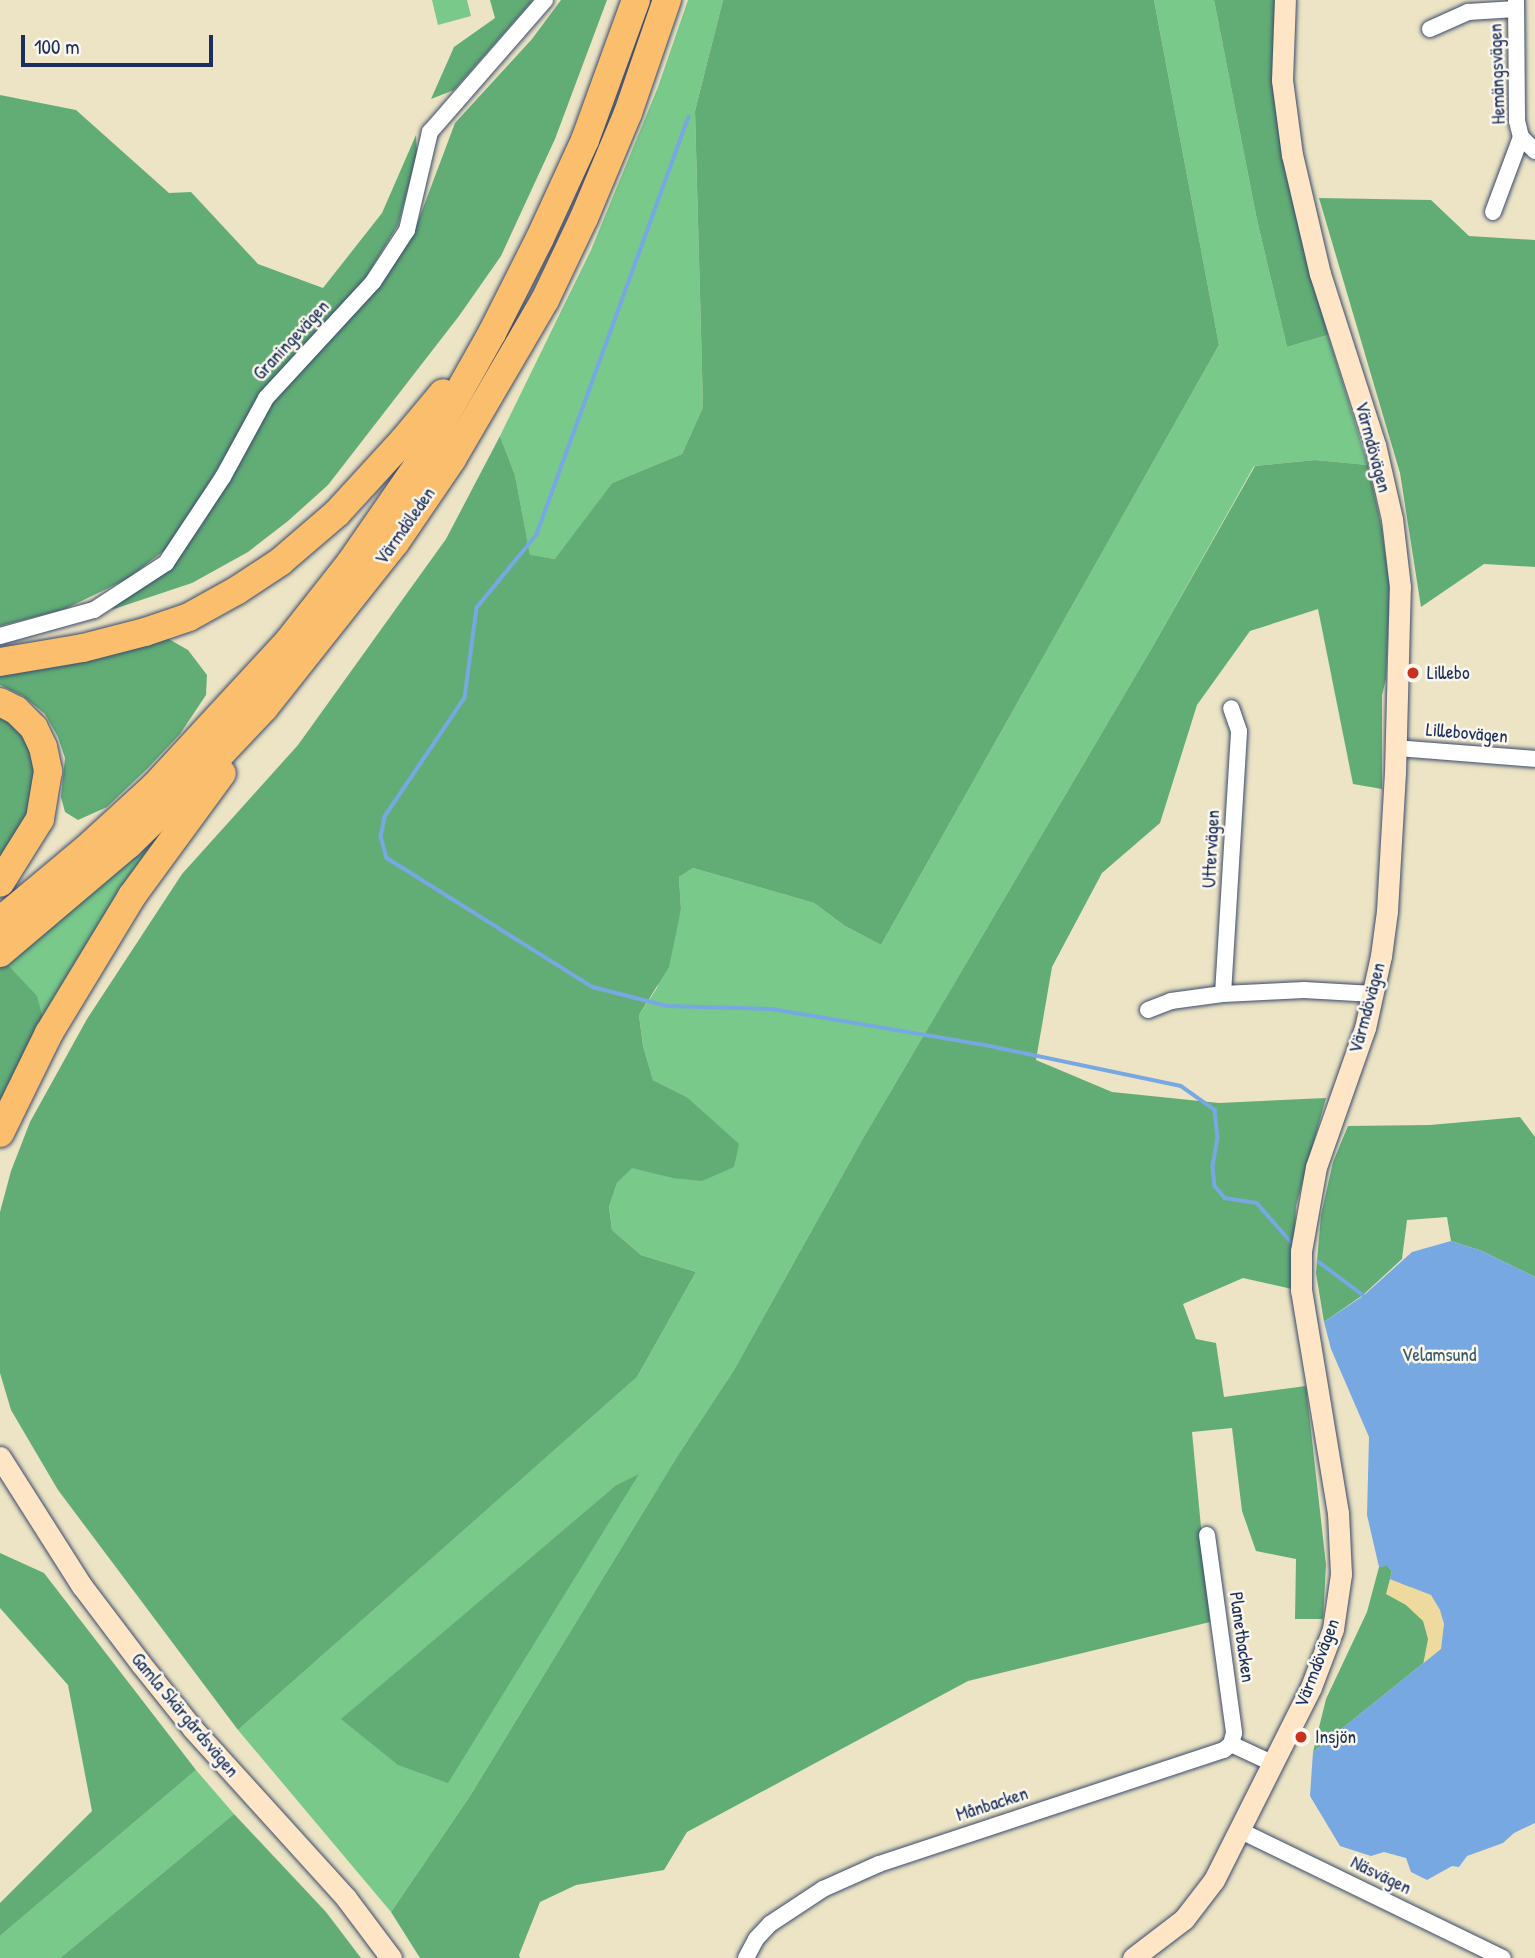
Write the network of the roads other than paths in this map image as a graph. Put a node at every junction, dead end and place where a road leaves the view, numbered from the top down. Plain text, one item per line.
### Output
1 (545, 0) edge
2 (636, 0) edge
3 (667, 0) edge
4 (1285, 0) edge
5 (1516, 5) edge
6 (1430, 29) dead end
7 (1521, 137) junction
8 (1535, 151) edge
9 (1493, 212) dead end
10 (492, 333) junction
11 (326, 633) junction
12 (0, 636) edge
13 (0, 662) edge
14 (0, 702) edge
15 (1231, 708) dead end
16 (1396, 748) junction
17 (1535, 759) edge
18 (0, 883) edge
19 (0, 921) edge
20 (0, 953) edge
21 (1223, 994) junction
22 (1374, 994) junction
23 (1148, 1010) dead end
24 (0, 1133) edge
25 (0, 1457) edge
26 (1207, 1535) dead end
27 (1231, 1744) junction
28 (1272, 1763) junction
29 (1239, 1830) junction
30 (391, 1958) edge
31 (746, 1958) edge
32 (1133, 1958) edge
33 (1503, 1958) edge

1 - 12 street, Graningevägen
2 - 10 highway, Värmdöleden
3 - 11 highway, Värmdöleden
4 - 16 main road, Värmdövägen
5 - 6 street, Hemängsvägen
5 - 7 street, Hemängsvägen
7 - 8 street, Hemängsvägen
7 - 9 street, Hemängsvägen
10 - 13 highway
10 - 19 highway, Värmdöleden
11 - 20 highway, Värmdöleden
11 - 24 highway
14 - 18 highway
15 - 21 street, Uttervägen
16 - 17 street, Lillebovägen
16 - 22 main road, Värmdövägen
21 - 22 street
21 - 23 street
22 - 28 main road, Värmdövägen
25 - 30 main road, Gamla Skärgårdsvägen
26 - 27 street, Planetbacken
27 - 28 street
27 - 31 street, Månbacken
28 - 29 main road, Värmdövägen
29 - 32 main road, Värmdövägen
29 - 33 street, Näsvägen

